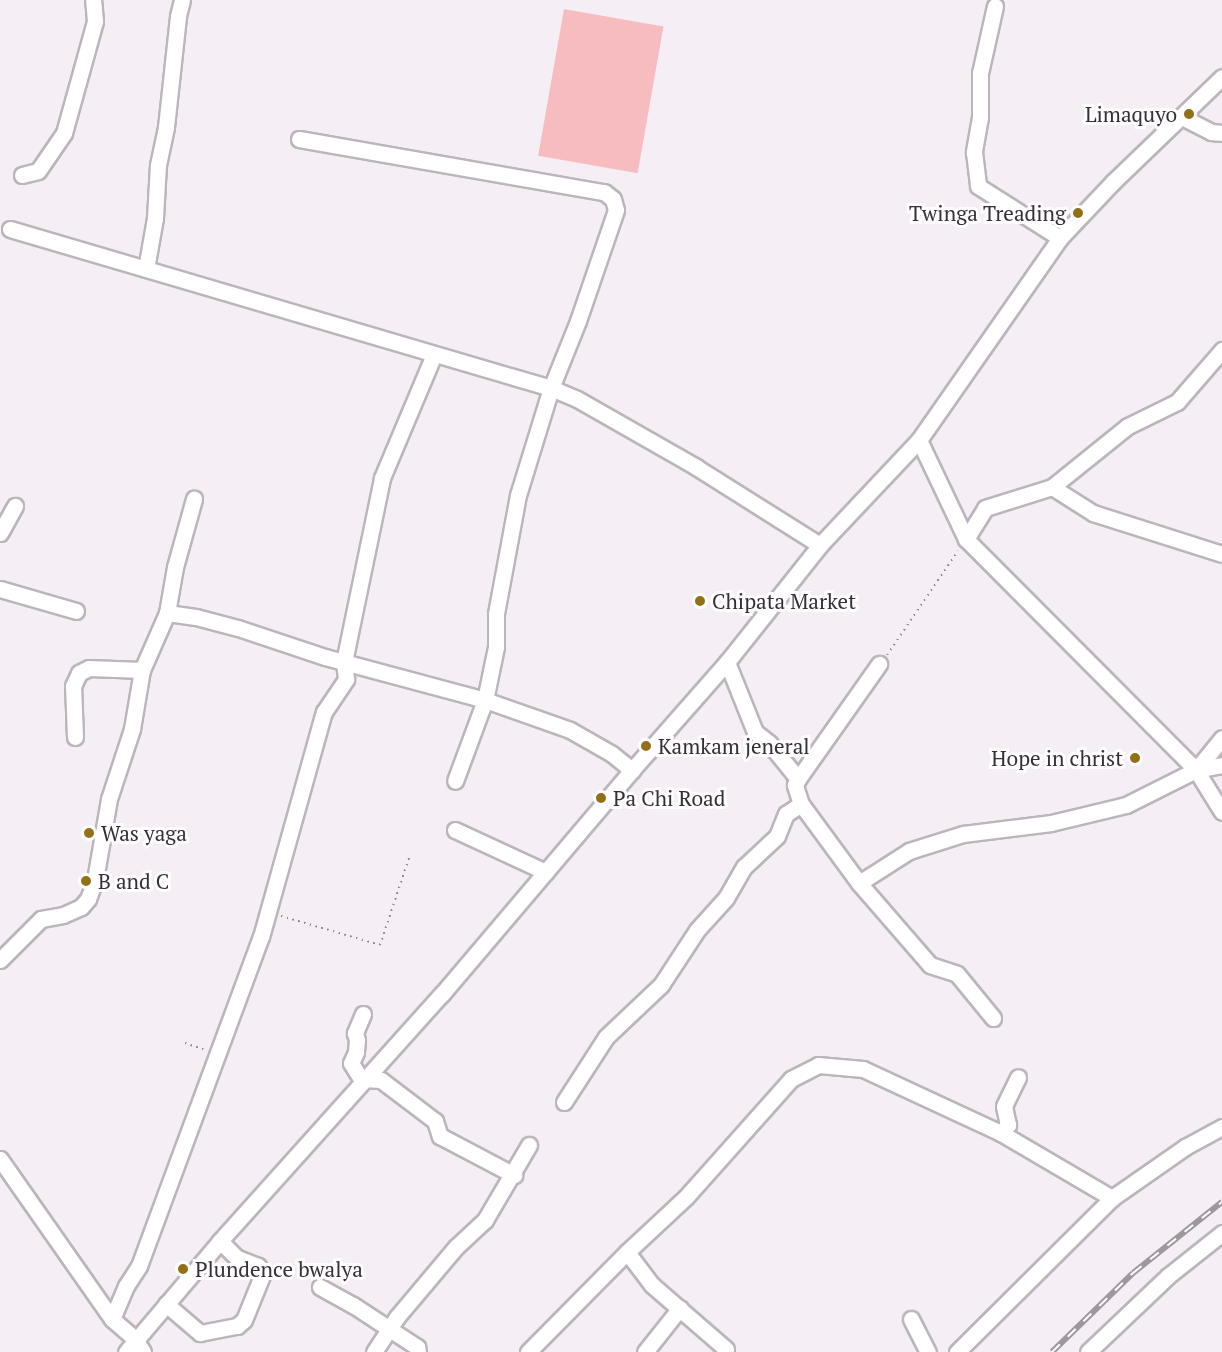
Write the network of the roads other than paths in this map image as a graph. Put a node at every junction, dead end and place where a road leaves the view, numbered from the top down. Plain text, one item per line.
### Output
1 (93, 0) edge
2 (182, 0) edge
3 (995, 6) dead end
4 (1222, 77) edge
5 (1182, 117) junction
6 (1222, 132) edge
7 (298, 139) dead end
8 (22, 175) dead end
9 (10, 229) dead end
10 (1060, 238) junction
11 (147, 269) junction
12 (1222, 350) edge
13 (434, 354) junction
14 (551, 388) junction
15 (919, 440) junction
16 (1053, 487) junction
17 (194, 500) dead end
18 (15, 506) dead end
19 (0, 533) edge
20 (966, 539) junction
21 (820, 545) junction
22 (1222, 554) edge
23 (0, 589) edge
24 (76, 610) dead end
25 (167, 613) junction
26 (344, 662) junction
27 (727, 662) junction
28 (879, 664) road end
29 (142, 670) junction
30 (485, 700) junction
31 (75, 737) dead end
32 (1222, 738) edge
33 (1222, 765) edge
34 (632, 770) junction
35 (1196, 770) junction
36 (798, 779) junction
37 (454, 782) dead end
38 (801, 804) junction
39 (1222, 812) edge
40 (455, 830) dead end
41 (546, 872) junction
42 (859, 883) junction
43 (0, 960) edge
44 (363, 1014) dead end
45 (993, 1018) dead end
46 (1018, 1077) dead end
47 (363, 1080) junction
48 (564, 1102) dead end
49 (1222, 1127) edge
50 (1001, 1133) junction
51 (529, 1145) dead end
52 (0, 1159) edge
53 (514, 1175) junction
54 (1112, 1198) junction
55 (1222, 1233) edge
56 (220, 1241) junction
57 (627, 1252) junction
58 (320, 1287) dead end
59 (166, 1304) junction
60 (680, 1308) junction
61 (112, 1319) junction
62 (911, 1319) dead end
63 (390, 1330) junction
64 (135, 1348) edge
65 (726, 1349) dead end
66 (374, 1352) edge
67 (418, 1352) edge
68 (528, 1352) edge
69 (645, 1352) edge
70 (928, 1352) edge
71 (957, 1352) edge
72 (1088, 1352) edge

1 - 8 street
2 - 11 street
3 - 10 street
4 - 5 street
5 - 6 street
5 - 10 street
7 - 14 street
9 - 11 street
10 - 15 street
11 - 13 street
12 - 16 street
13 - 14 street
13 - 26 street
14 - 21 street
14 - 30 street
15 - 20 street
15 - 21 street
16 - 20 street
16 - 22 street
17 - 25 street
18 - 19 street
20 - 35 street
21 - 27 street
23 - 24 street
25 - 26 street
25 - 29 street
26 - 30 street
26 - 61 street
27 - 34 street
27 - 36 street
28 - 36 street
29 - 31 street
29 - 43 street
30 - 34 street
30 - 37 street
32 - 35 street
33 - 35 street
34 - 41 street
35 - 39 street
35 - 42 street
36 - 38 street
38 - 42 street
38 - 48 street
40 - 41 street
41 - 47 street
42 - 45 street
44 - 47 street
46 - 50 street
47 - 53 street
47 - 56 street
49 - 54 street
50 - 54 street
50 - 57 street
51 - 53 street
52 - 61 street
53 - 63 street
54 - 71 street
55 - 72 street
56 - 59 street
56 - 59 street
57 - 60 street
57 - 68 street
58 - 63 street
59 - 64 street
60 - 65 street
60 - 69 street
61 - 64 street
62 - 70 street
63 - 66 street
63 - 67 street

